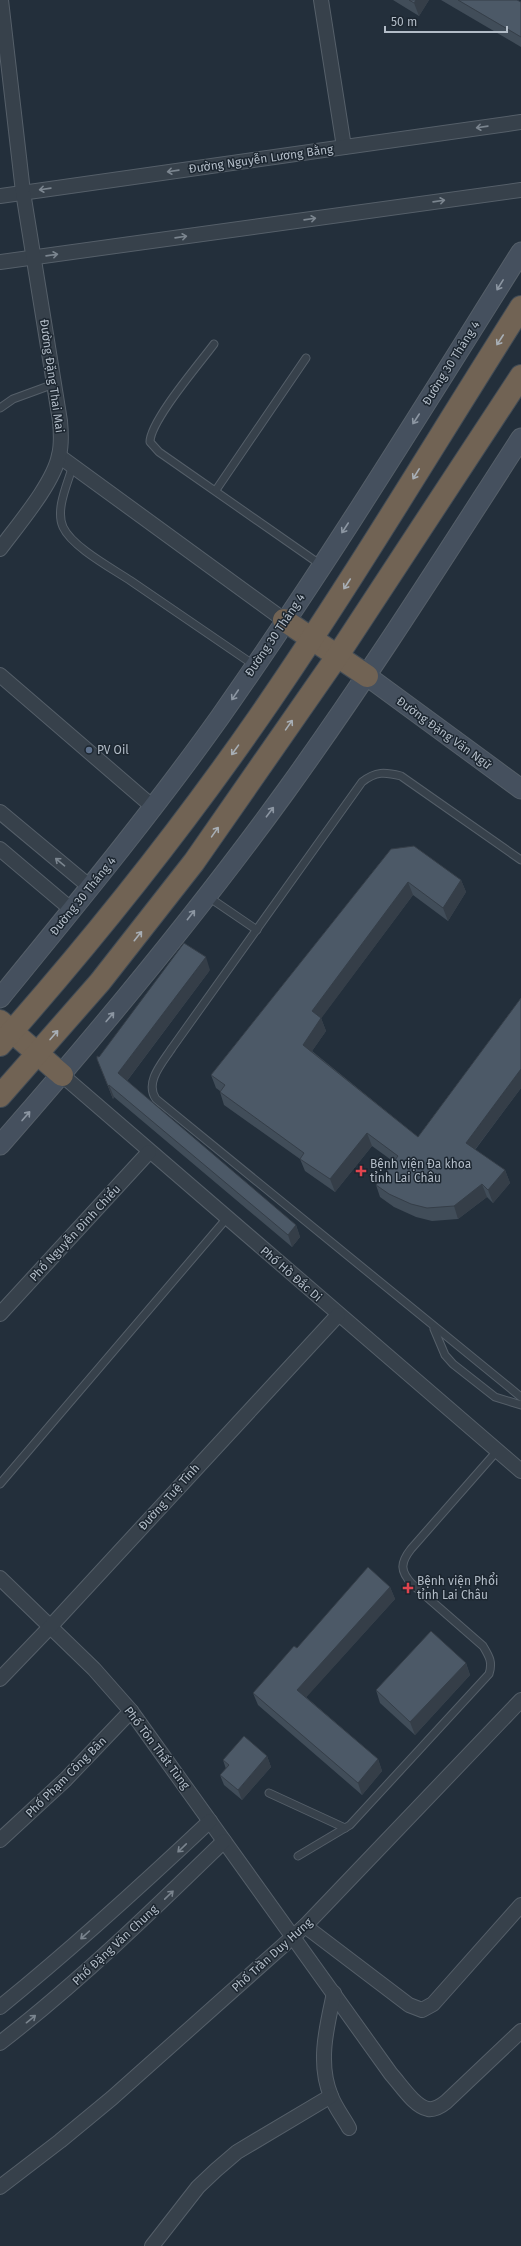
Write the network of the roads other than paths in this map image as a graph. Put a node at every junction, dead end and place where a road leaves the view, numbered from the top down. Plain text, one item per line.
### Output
1 (1, 0) edge
2 (322, 0) edge
3 (521, 122) edge
4 (344, 147) junction
5 (521, 190) edge
6 (23, 192) junction
7 (0, 196) edge
8 (521, 252) edge
9 (34, 258) junction
10 (0, 262) edge
11 (521, 307) edge
12 (214, 344) dead end
13 (306, 358) dead end
14 (521, 376) edge
15 (54, 384) junction
16 (0, 408) edge
17 (521, 438) edge
18 (59, 456) junction
19 (73, 465) junction
20 (216, 490) junction
21 (0, 549) edge
22 (321, 565) junction
23 (284, 620) junction
24 (312, 638) junction
25 (338, 655) junction
26 (254, 666) junction
27 (0, 675) edge
28 (367, 676) junction
29 (521, 789) edge
30 (153, 807) junction
31 (0, 812) edge
32 (0, 849) edge
33 (521, 860) edge
34 (90, 888) junction
35 (207, 896) junction
36 (72, 910) junction
37 (257, 930) junction
38 (0, 998) edge
39 (4, 1033) edge
40 (38, 1053) junction
41 (62, 1075) junction
42 (0, 1096) edge
43 (0, 1145) edge
44 (149, 1152) junction
45 (227, 1218) junction
46 (0, 1314) edge
47 (338, 1315) junction
48 (433, 1327) junction
49 (521, 1397) edge
50 (521, 1405) edge
51 (497, 1451) junction
52 (521, 1471) edge
53 (0, 1484) edge
54 (0, 1578) edge
55 (50, 1627) junction
56 (0, 1679) edge
57 (521, 1700) edge
58 (131, 1711) junction
59 (269, 1792) dead end
60 (210, 1820) junction
61 (345, 1828) junction
62 (0, 1840) edge
63 (224, 1841) junction
64 (298, 1856) dead end
65 (521, 1905) edge
66 (305, 1926) junction
67 (292, 1937) junction
68 (334, 1993) junction
69 (0, 2007) edge
70 (521, 2032) edge
71 (0, 2043) edge
72 (331, 2096) junction
73 (349, 2128) dead end
74 (0, 2187) edge
75 (152, 2246) edge

1 - 6 street, Đường Đặng Thai Mai
2 - 4 street
3 -> 4 street, Đường Nguyễn Lương Bằng
4 -> 6 street, Đường Nguyễn Lương Bằng
9 -> 5 street
6 - 7 street, Đường Nguyễn Lương Bằng
6 - 9 street, Đường Đặng Thai Mai
8 -> 22 street, Đường 30 Tháng 4
9 - 10 street
9 - 15 street, Đường Đặng Thai Mai
11 -> 24 highway
12 - 20 lane
13 - 20 lane
14 - 25 highway
15 - 16 lane
15 - 18 street, Đường Đặng Thai Mai
17 - 28 street
18 - 19 street
18 - 21 street, Đường Đặng Thai Mai
19 - 23 street
19 - 26 lane
20 - 22 lane
22 - 23 street, Đường 30 Tháng 4
23 - 24 highway
23 - 26 street, Đường 30 Tháng 4
24 - 25 highway
24 -> 39 highway
25 - 28 highway
40 -> 25 highway
26 -> 30 street, Đường 30 Tháng 4
27 - 30 street
28 - 29 street, Đường Đặng Văn Ngữ
35 -> 28 street
30 - 34 street, Đường 30 Tháng 4
34 -> 31 street
32 - 36 street
33 - 37 lane
34 - 36 street, Đường 30 Tháng 4
35 - 37 lane
41 -> 35 street
36 - 38 street, Đường 30 Tháng 4
37 - 48 lane
39 - 40 highway
40 - 41 highway
40 - 42 highway
43 -> 41 street
41 - 44 street, Phố Hồ Đắc Di
44 - 45 street, Phố Hồ Đắc Di
44 - 46 street, Phố Nguyễn Đình Chiểu
45 - 47 street, Phố Hồ Đắc Di
45 - 53 lane
47 - 51 street, Phố Hồ Đắc Di
47 - 55 street, Đường Tuệ Tĩnh
48 - 49 lane
48 - 50 lane
51 - 52 street, Phố Hồ Đắc Di
51 - 61 lane
54 - 55 street, Phố Tôn Thất Tùng
55 - 56 street, Đường Tuệ Tĩnh
55 - 58 street, Phố Tôn Thất Tùng
57 - 66 street, Phố Trần Duy Hưng
58 - 60 street, Phố Tôn Thất Tùng
58 - 62 street, Phố Phạm Công Bân
59 - 61 lane
60 - 63 street, Phố Tôn Thất Tùng
60 -> 69 street
61 - 64 lane
63 - 67 street, Phố Tôn Thất Tùng
71 -> 63 street, Phố Đặng Văn Chung
65 - 66 street
66 - 67 street, Phố Trần Duy Hưng
67 - 68 street, Phố Tôn Thất Tùng
67 - 74 street, Phố Trần Duy Hưng
68 - 70 street, Phố Tôn Thất Tùng
68 - 72 street
72 - 73 street
72 - 75 street

